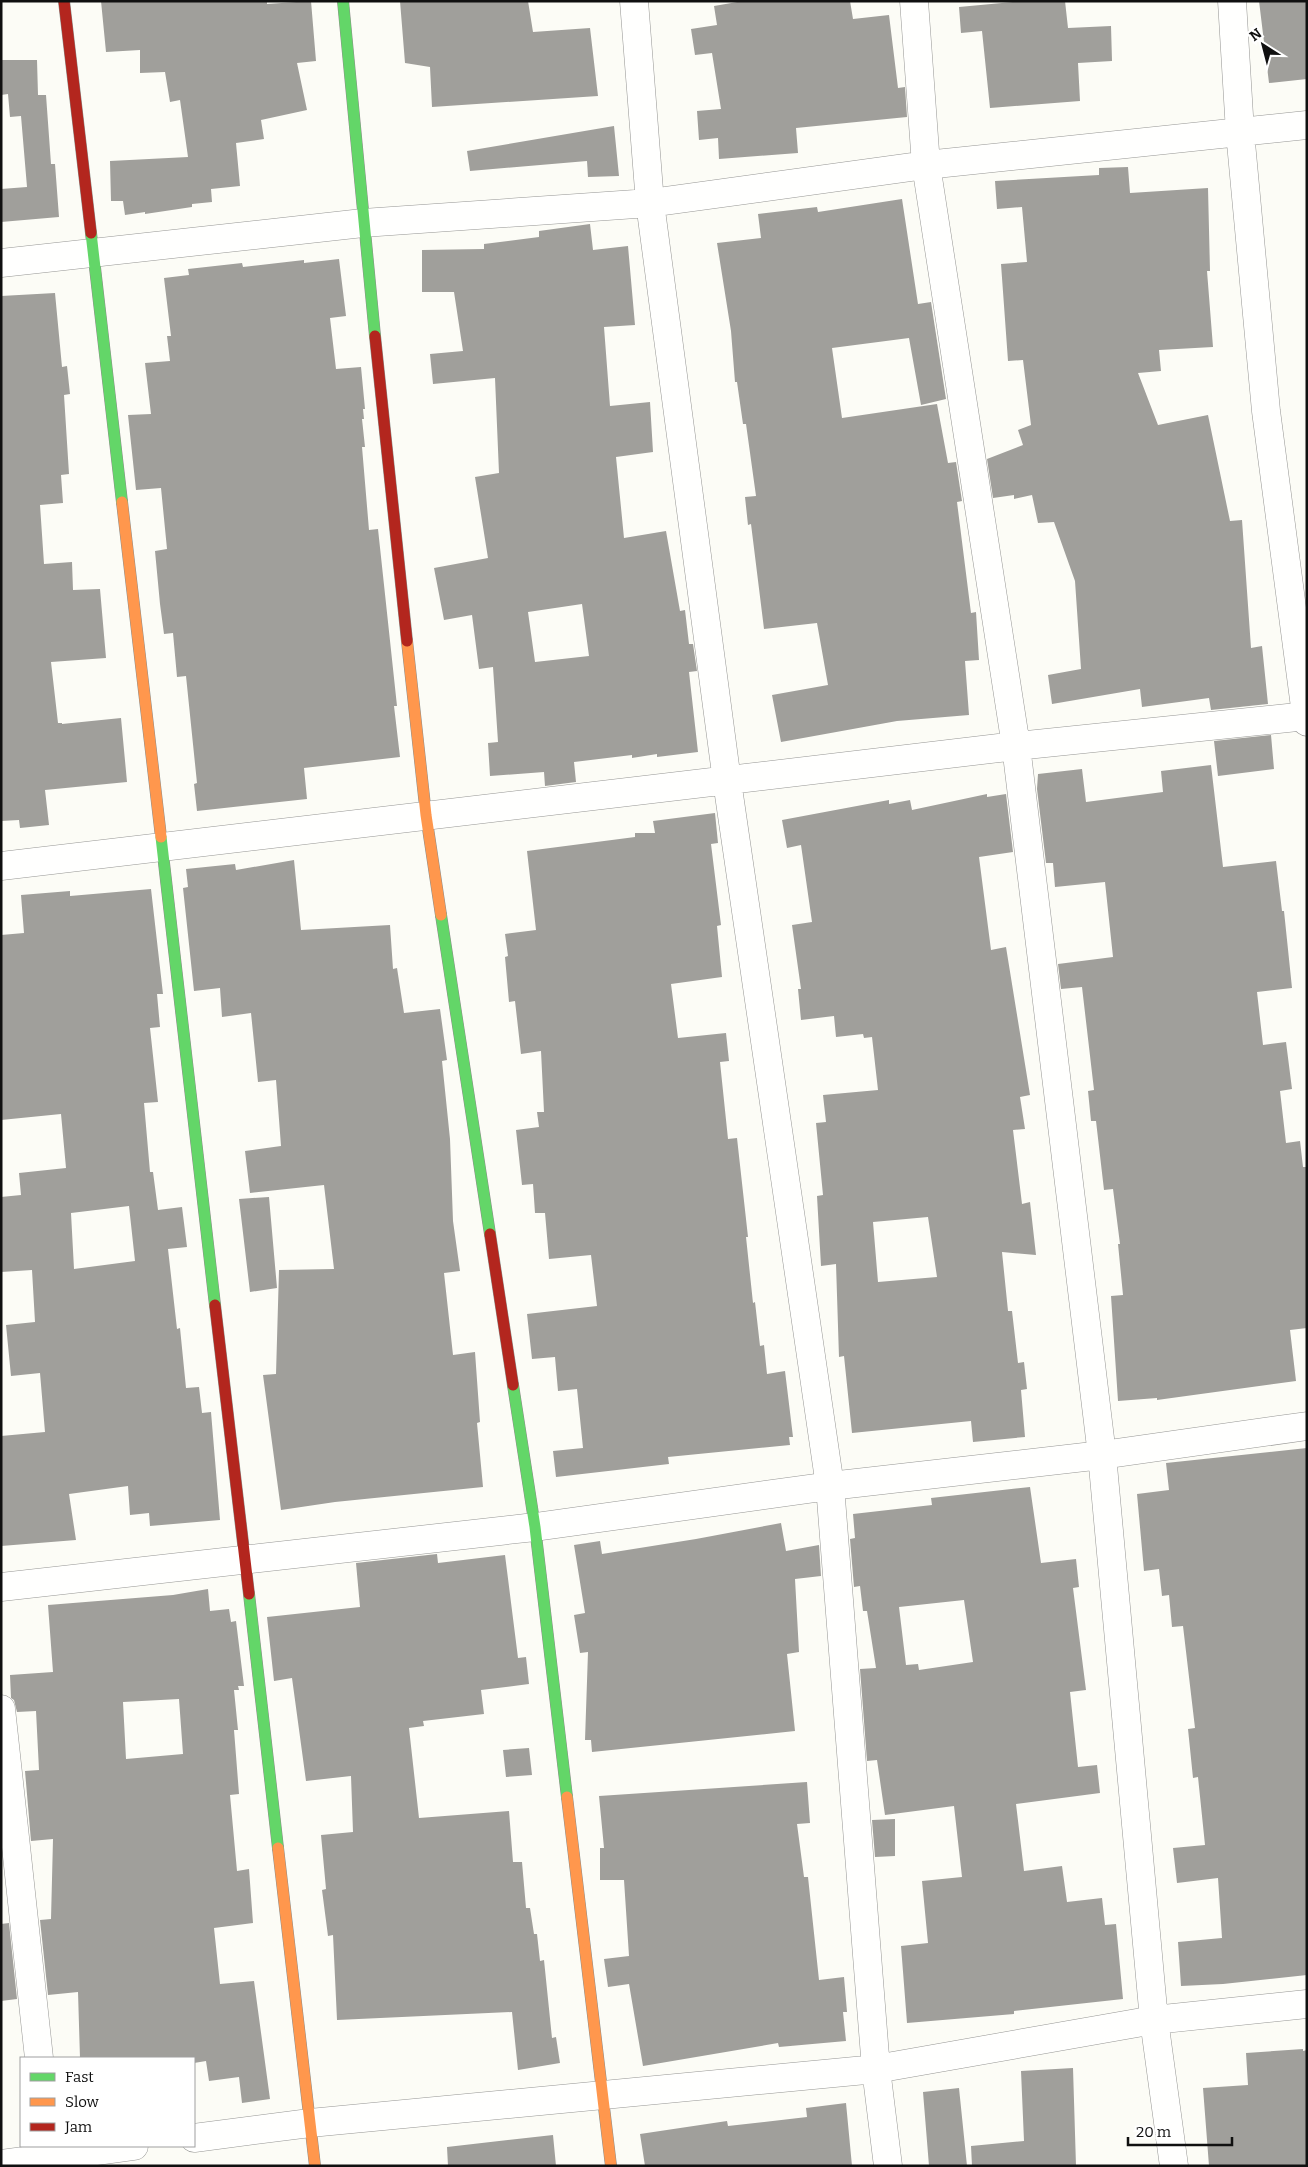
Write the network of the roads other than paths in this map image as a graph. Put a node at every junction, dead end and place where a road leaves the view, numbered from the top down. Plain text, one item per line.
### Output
1 (64, 1) edge
2 (343, 1) edge
3 (634, 1) edge
4 (914, 1) edge
5 (1232, 1) edge
6 (1307, 124) edge
7 (1240, 132) junction
8 (926, 166) junction
9 (650, 203) junction
10 (363, 223) junction
11 (93, 252) junction
12 (1, 263) edge
13 (1306, 718) edge
14 (1016, 746) junction
15 (727, 781) junction
16 (426, 815) junction
17 (162, 846) junction
18 (1, 866) edge
19 (1307, 1426) edge
20 (1102, 1455) junction
21 (830, 1486) junction
22 (535, 1527) junction
23 (245, 1560) junction
24 (1, 1587) edge
25 (1, 1709) edge
26 (1307, 2004) edge
27 (1154, 2020) junction
28 (39, 2057) edge
29 (876, 2069) junction
30 (604, 2095) junction
31 (310, 2124) junction
32 (195, 2138) edge
33 (126, 2147) edge
34 (49, 2156) edge
35 (1, 2164) edge
36 (315, 2166) edge
37 (611, 2166) edge
38 (888, 2166) edge
39 (1174, 2166) edge

1 - 11 street
2 - 10 street
3 - 9 street
4 - 8 street
5 - 7 street
6 - 7 street
7 - 8 street
7 - 13 street
8 - 9 street
8 - 14 street
9 - 10 street
9 - 15 street
10 - 11 street
10 - 16 street
11 - 12 street
11 - 17 street
13 - 14 street
14 - 15 street
14 - 20 street
15 - 16 street
15 - 21 street
16 - 17 street
16 - 22 street
17 - 18 street
17 - 23 street
19 - 20 street
20 - 21 street
20 - 27 street
21 - 22 street
21 - 29 street
22 - 23 street
22 - 30 street
23 - 24 street
23 - 31 street
25 - 28 street
26 - 27 street
27 - 29 street
27 - 39 street
29 - 30 street
29 - 38 street
30 - 31 street
30 - 37 street
31 - 32 street
31 - 36 street
33 - 34 street
34 - 35 street

